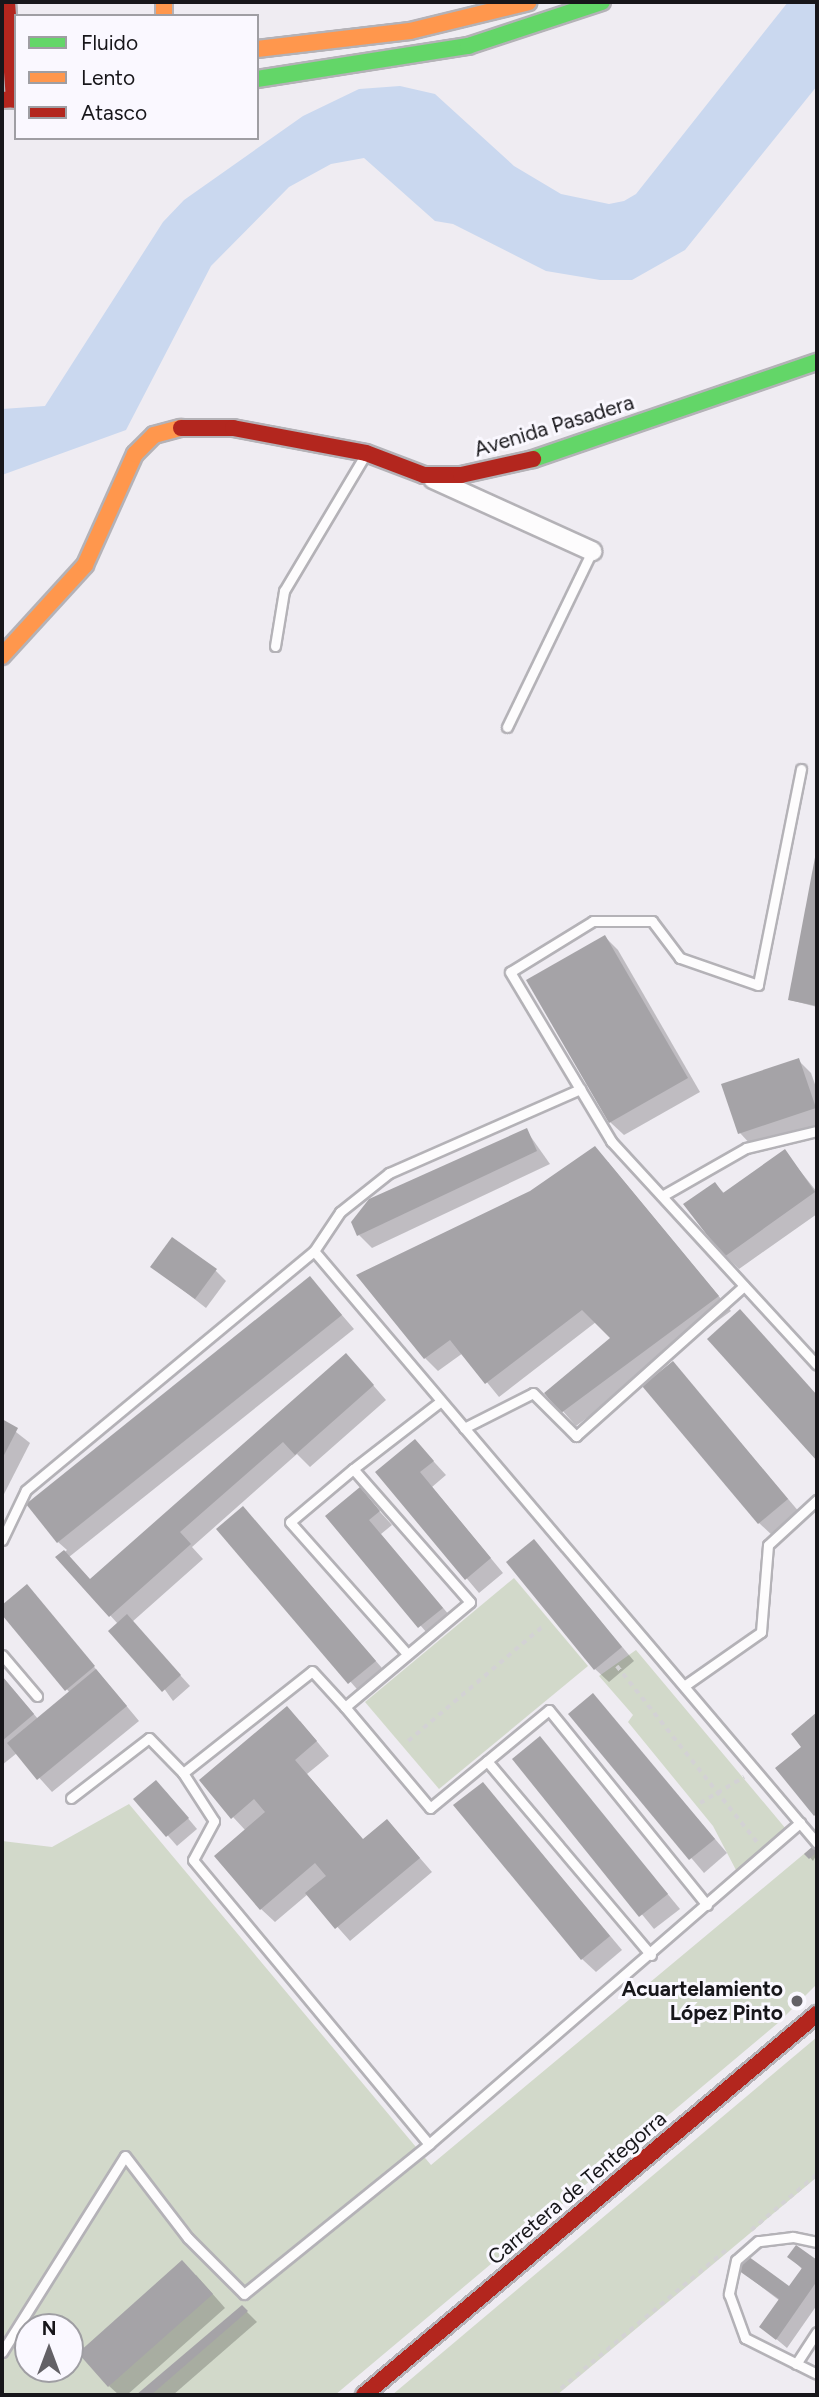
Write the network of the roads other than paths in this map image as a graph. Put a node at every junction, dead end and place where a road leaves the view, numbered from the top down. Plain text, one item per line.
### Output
1 (7, 2) edge
2 (529, 2) edge
3 (602, 2) edge
4 (259, 50) edge
5 (10, 70) edge
6 (259, 79) edge
7 (11, 100) edge
8 (817, 362) edge
9 (366, 453) junction
10 (424, 475) junction
11 (592, 551) joint
12 (275, 646) dead end
13 (2, 656) edge
14 (507, 727) dead end
15 (801, 769) dead end
16 (580, 1089) junction
17 (817, 1130) edge
18 (662, 1196) junction
19 (314, 1251) junction
20 (744, 1286) junction
21 (817, 1365) edge
22 (441, 1401) junction
23 (464, 1428) junction
24 (353, 1469) junction
25 (817, 1500) edge
26 (2, 1540) edge
27 (407, 1654) junction
28 (2, 1655) edge
29 (684, 1686) junction
30 (37, 1696) dead end
31 (345, 1707) junction
32 (487, 1761) junction
33 (183, 1773) junction
34 (71, 1798) dead end
35 (800, 1823) junction
36 (817, 1843) edge
37 (708, 1905) junction
38 (651, 1955) junction
39 (817, 2014) edge
40 (429, 2144) junction
41 (817, 2242) edge
42 (817, 2332) edge
43 (2, 2352) edge
44 (796, 2364) junction
45 (817, 2374) edge
46 (364, 2395) edge

1 - 5 street
2 - 4 street
3 - 6 street
5 - 7 street
8 - 10 street, Avenida Pasadera
9 - 10 street, Avenida Pasadera
9 - 12 lane
9 - 13 street, Avenida Pasadera
10 - 11 street
11 - 14 lane
15 - 16 lane
16 - 18 lane
16 - 19 lane
17 - 18 lane
18 - 20 lane
19 - 22 lane
19 - 26 lane
20 - 21 lane
20 - 23 lane
22 - 23 lane
22 - 24 lane
23 - 29 lane
24 - 27 lane
24 - 27 lane
25 - 29 lane
27 - 31 lane
28 - 30 lane
29 - 35 lane
31 - 32 lane
31 - 33 lane
32 - 37 lane
32 - 38 lane
33 - 34 lane
33 - 40 lane
35 - 36 lane
35 - 37 lane
37 - 38 lane
38 - 40 lane
39 - 46 street, Carretera de Tentegorra
40 - 43 lane
41 - 44 lane
42 - 44 lane
44 - 45 lane

